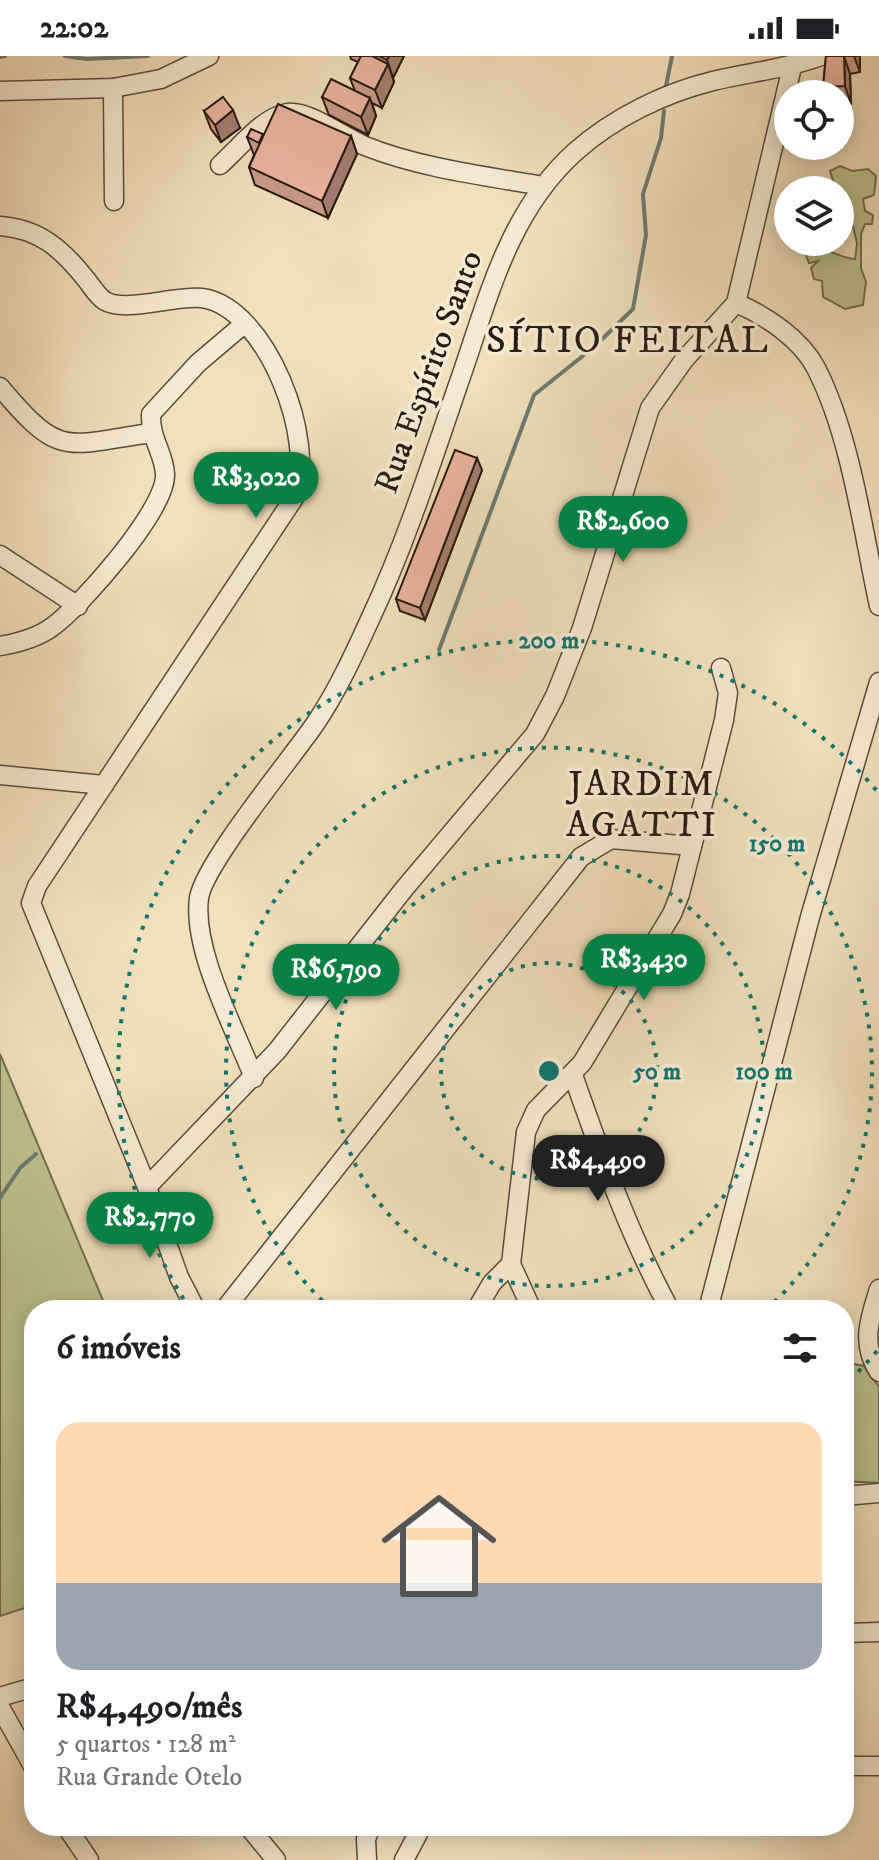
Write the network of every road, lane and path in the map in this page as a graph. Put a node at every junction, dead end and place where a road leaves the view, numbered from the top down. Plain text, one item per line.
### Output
1 (209, 56) edge
2 (821, 56) edge
3 (792, 67) junction
4 (113, 88) junction
5 (0, 91) edge
6 (220, 165) dead end
7 (543, 186) junction
8 (114, 201) dead end
9 (0, 226) edge
10 (736, 303) junction
11 (244, 324) junction
12 (0, 387) edge
13 (151, 424) junction
14 (0, 555) edge
15 (78, 606) junction
16 (879, 606) edge
17 (0, 646) edge
18 (721, 668) dead end
19 (879, 682) edge
20 (0, 775) edge
21 (104, 785) junction
22 (692, 846) junction
23 (573, 1075) junction
24 (254, 1078) junction
25 (147, 1187) junction
26 (511, 1264) junction
27 (879, 1289) edge
28 (191, 1300) edge
29 (232, 1300) edge
30 (482, 1300) edge
31 (527, 1300) edge
32 (664, 1300) edge
33 (710, 1300) edge
34 (879, 1372) edge
35 (879, 1493) edge
36 (854, 1495) edge
37 (879, 1632) edge
38 (854, 1633) edge
39 (24, 1690) edge
40 (0, 1697) edge
41 (0, 1707) edge
42 (24, 1750) edge
43 (854, 1766) edge
44 (879, 1766) edge
45 (72, 1836) edge
46 (256, 1836) edge
47 (367, 1836) edge
48 (417, 1836) edge
49 (89, 1860) edge
50 (276, 1860) edge
51 (367, 1860) edge
52 (404, 1860) edge

1 - 4 street
2 - 3 street, Rua Espírito Santo
3 - 7 street, Rua Espírito Santo
3 - 10 street
4 - 5 street
4 - 8 street
6 - 7 street
7 - 24 street, Rua Espírito Santo
9 - 11 street
10 - 16 street
10 - 24 street
11 - 13 street
11 - 21 street
12 - 13 street
13 - 15 street
14 - 15 street
15 - 17 street
18 - 22 street
19 - 33 street
20 - 21 street
21 - 25 street
22 - 23 street
22 - 29 street
23 - 26 street
23 - 32 street
24 - 25 street
25 - 28 street
26 - 30 street
26 - 31 street
27 - 34 street
35 - 36 street
37 - 38 street
39 - 40 street
41 - 42 street
43 - 44 street
45 - 49 street
46 - 50 street
47 - 51 street
48 - 52 street

